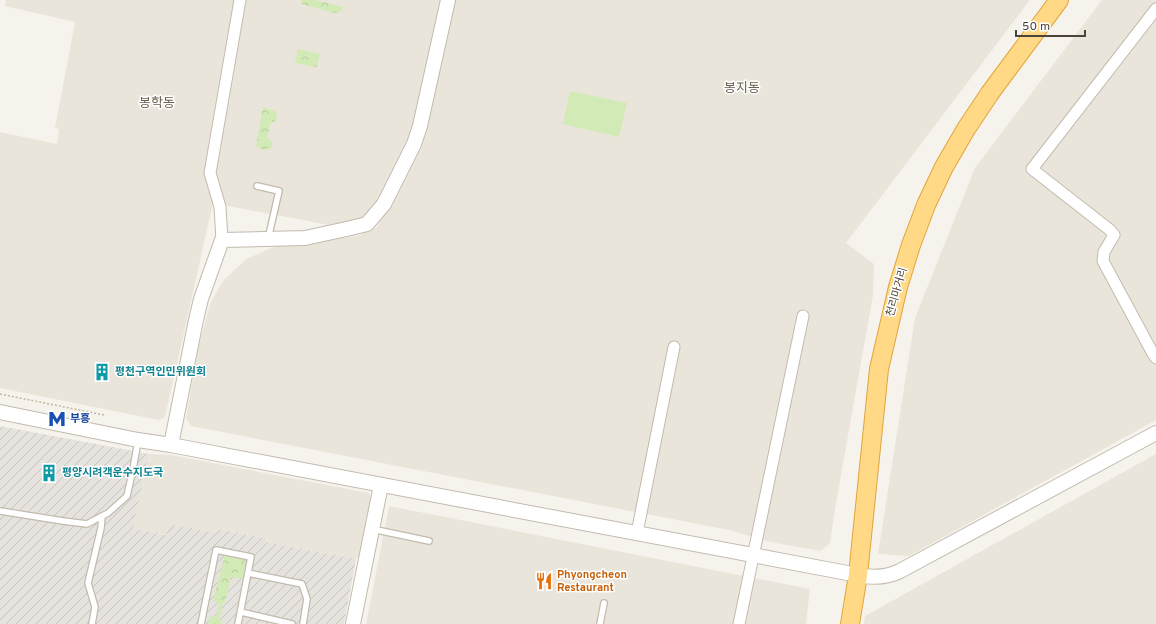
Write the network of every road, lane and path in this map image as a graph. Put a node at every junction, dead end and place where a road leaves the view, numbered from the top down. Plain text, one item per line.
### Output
1 (240, 0) edge
2 (448, 0) edge
3 (1059, 0) edge
4 (1156, 9) edge
5 (257, 186) dead end
6 (268, 239) junction
7 (222, 240) junction
8 (803, 316) dead end
9 (674, 346) dead end
10 (1156, 358) edge
11 (0, 394) edge
12 (0, 412) edge
13 (104, 415) dead end
14 (1156, 433) edge
15 (138, 440) junction
16 (172, 445) junction
17 (381, 485) junction
18 (0, 511) edge
19 (102, 516) junction
20 (372, 529) junction
21 (637, 533) junction
22 (430, 541) dead end
23 (754, 555) junction
24 (248, 572) junction
25 (858, 575) junction
26 (604, 603) dead end
27 (241, 612) junction
28 (92, 624) edge
29 (201, 624) edge
30 (238, 624) edge
31 (292, 624) edge
32 (302, 624) edge
33 (353, 624) edge
34 (600, 624) edge
35 (739, 624) edge
36 (850, 624) edge

1 - 7 street
2 - 6 street
3 - 25 highway, 천리마거리
4 - 10 street
5 - 6 lane
6 - 7 street
7 - 16 street
8 - 23 street
9 - 21 street
11 - 13 path
12 - 15 street
14 - 25 street
15 - 16 street
15 - 19 lane
16 - 17 street
17 - 20 street
17 - 21 street
18 - 19 lane
19 - 28 lane
20 - 22 lane
20 - 33 street
21 - 23 street
23 - 25 street
23 - 35 street
24 - 27 lane
24 - 29 lane
24 - 32 lane
25 - 36 highway, 천리마거리
26 - 34 lane
27 - 30 lane
27 - 31 lane

